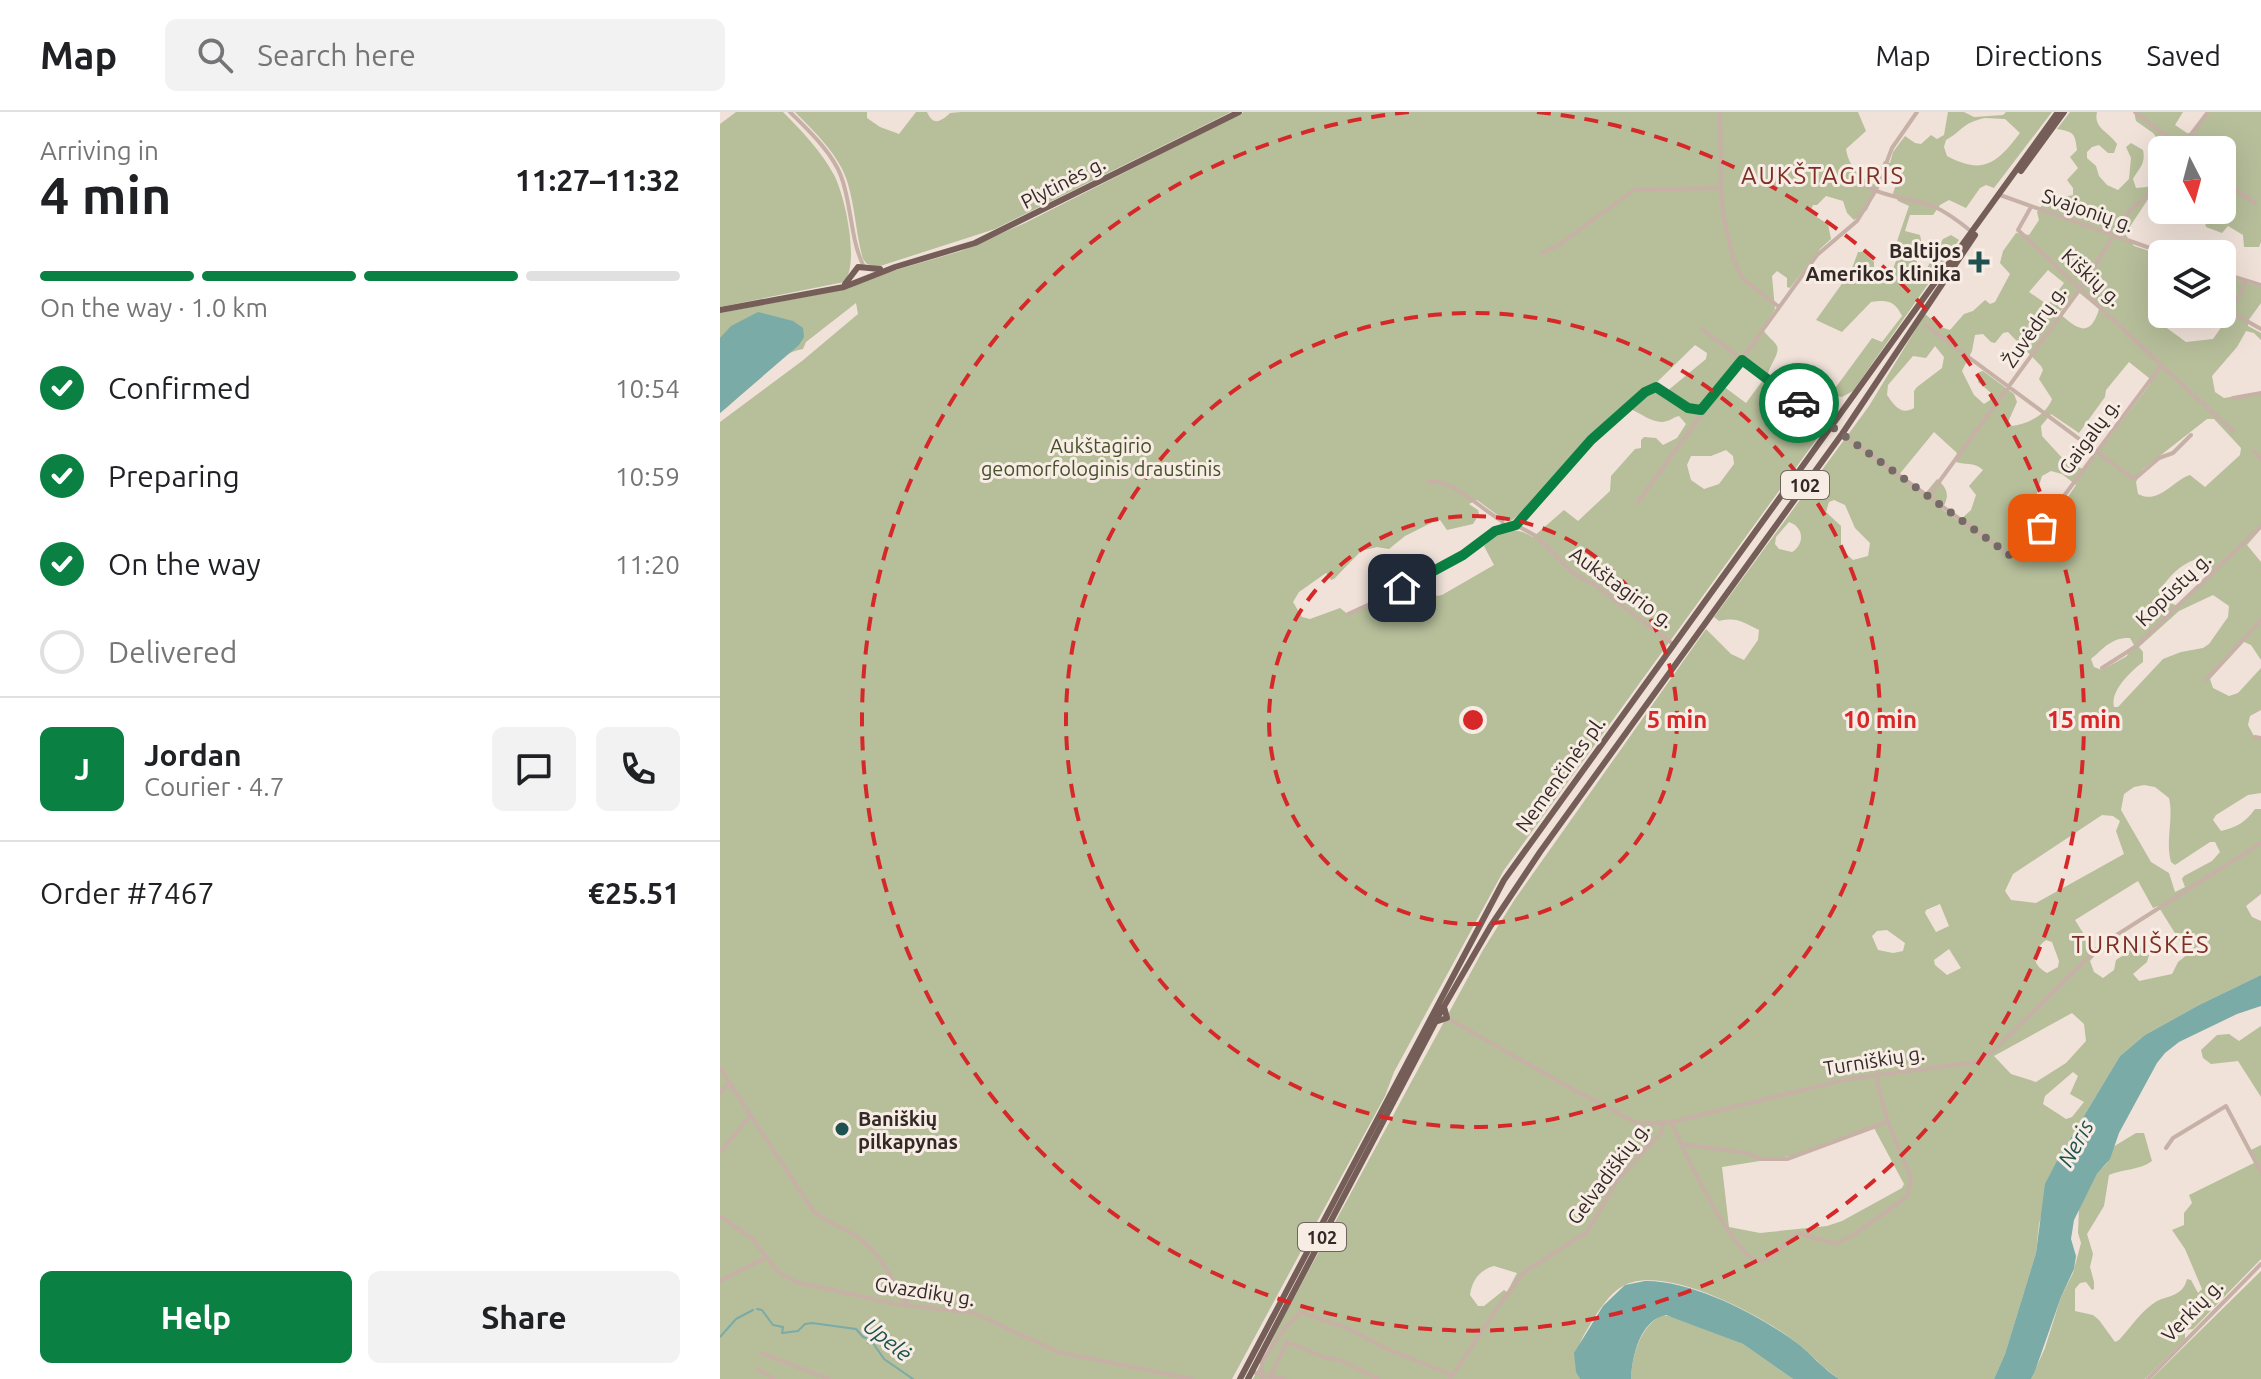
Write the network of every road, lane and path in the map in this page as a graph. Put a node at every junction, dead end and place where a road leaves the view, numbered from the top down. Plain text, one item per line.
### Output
1 (790, 112) edge
2 (1239, 112) edge
3 (1720, 112) edge
4 (1917, 112) edge
5 (2061, 112) edge
6 (2135, 112) edge
7 (2208, 112) edge
8 (2165, 136) edge
9 (2191, 136) edge
10 (1854, 175) dead end
11 (1721, 188) junction
12 (1876, 190) junction
13 (2236, 190) edge
14 (2148, 194) edge
15 (2001, 195) junction
16 (2255, 203) dead end
17 (2031, 207) junction
18 (1972, 232) junction
19 (2113, 236) junction
20 (2148, 248) edge
21 (1542, 253) dead end
22 (858, 254) junction
23 (855, 272) junction
24 (864, 273) junction
25 (2236, 278) edge
26 (2246, 281) junction
27 (2261, 285) edge
28 (838, 288) junction
29 (2080, 289) junction
30 (1779, 307) junction
31 (720, 310) edge
32 (1922, 315) junction
33 (1925, 325) junction
34 (1914, 327) junction
35 (1702, 329) dead end
36 (2261, 329) edge
37 (1742, 360) junction
38 (2160, 367) junction
39 (2010, 386) junction
40 (2261, 393) edge
41 (2233, 398) dead end
42 (1706, 407) junction
43 (1831, 427) junction
44 (2233, 431) dead end
45 (1842, 434) junction
46 (2191, 435) dead end
47 (2098, 451) junction
48 (2254, 451) dead end
49 (2261, 459) edge
50 (1428, 481) dead end
51 (1928, 497) junction
52 (1638, 502) dead end
53 (1516, 525) junction
54 (2261, 526) edge
55 (1504, 527) junction
56 (1348, 614) dead end
57 (2261, 620) edge
58 (1673, 644) junction
59 (2102, 668) dead end
60 (2206, 680) dead end
61 (1598, 749) junction
62 (1609, 757) junction
63 (2261, 843) edge
64 (1460, 970) junction
65 (1444, 1007) junction
66 (1447, 1018) junction
67 (1435, 1022) junction
68 (720, 1068) edge
69 (1877, 1074) junction
70 (1401, 1081) junction
71 (730, 1083) junction
72 (720, 1093) edge
73 (751, 1115) junction
74 (1672, 1122) junction
75 (1888, 1122) junction
76 (1663, 1123) junction
77 (1682, 1144) junction
78 (2166, 1148) dead end
79 (720, 1152) edge
80 (2261, 1172) edge
81 (720, 1216) edge
82 (767, 1257) junction
83 (2261, 1264) edge
84 (720, 1281) edge
85 (908, 1305) junction
86 (761, 1353) dead end
87 (757, 1369) dead end
88 (1250, 1375) edge
89 (1262, 1377) edge
90 (1270, 1377) junction
91 (1451, 1377) edge
92 (774, 1379) edge
93 (829, 1379) edge
94 (1191, 1379) edge
95 (1240, 1379) edge
96 (1284, 1379) edge
97 (1378, 1379) edge
98 (2148, 1379) edge

1 - 22 street
2 - 24 main road, Plytinės g.
3 - 11 street
4 - 12 street
5 - 15 main road, Nemenčinės pl. / 102
6 - 8 street
7 - 9 street
10 - 12 street
11 - 21 street
11 - 30 street
12 - 18 street
12 - 30 street
13 - 16 street
14 - 19 street, Žuvėdrų g.
15 - 17 street, Svajonių g.
15 - 18 main road, Nemenčinės pl. / 102
15 - 32 main road, Nemenčinės pl. / 102
17 - 19 street, Svajonių g.
17 - 29 street, Kiškių g.
18 - 43 main road, Nemenčinės pl. / 102
19 - 20 street, Svajonių g.
19 - 29 street, Žuvėdrų g.
22 - 23 street
22 - 24 street
23 - 24 main road
23 - 24 main road
23 - 28 main road
24 - 28 main road, Plytinės g.
25 - 26 street
26 - 27 street
26 - 36 street
28 - 31 main road, Plytinės g.
29 - 38 street, Kiškių g.
29 - 39 street, Žuvėdrų g.
30 - 37 street
32 - 33 street
32 - 34 main road, Nemenčinės pl. / 102
33 - 34 street
33 - 39 street
34 - 45 main road, Nemenčinės pl. / 102
35 - 37 street
37 - 42 street
37 - 43 street
38 - 44 street, Kiškių g.
38 - 47 street, Gaigalų g.
39 - 47 street
39 - 51 street, Žuvėdrų g.
40 - 41 street
42 - 52 street
42 - 53 street
43 - 45 main road
43 - 58 main road, Nemenčinės pl. / 102
45 - 51 street
45 - 62 main road, Nemenčinės pl. / 102
46 - 47 street
47 - 51 street, Gaigalų g.
48 - 49 street
50 - 55 street
53 - 55 street
53 - 58 street, Aukštagirio g.
54 - 59 street, Kopūstų g.
55 - 56 street
57 - 60 street
58 - 61 main road, Nemenčinės pl. / 102
61 - 62 main road
61 - 64 main road, Nemenčinės pl. / 102
62 - 64 main road, Nemenčinės pl. / 102
63 - 69 street, Turniškių g.
64 - 65 main road, Nemenčinės pl. / 102
64 - 70 main road, Nemenčinės pl. / 102
65 - 66 main road
65 - 67 main road, Nemenčinės pl. / 102
66 - 67 main road
66 - 76 street, Turniškių g.
67 - 70 main road, Nemenčinės pl. / 102
68 - 71 street
69 - 74 street, Turniškių g.
69 - 75 street
70 - 88 main road, Nemenčinės pl. / 102
70 - 95 main road, Nemenčinės pl. / 102
71 - 72 street
71 - 73 street
73 - 79 street
73 - 85 street
74 - 76 street, Turniškių g.
74 - 77 street
75 - 77 street
75 - 77 street
76 - 91 street, Gelvadiškių g.
78 - 80 street
81 - 82 street, Gvazdikų g.
82 - 84 street
82 - 85 street, Gvazdikų g.
83 - 98 street, Verkių g.
85 - 94 street, Gvazdikų g.
86 - 93 street
87 - 92 street
88 - 89 street
89 - 90 street
89 - 91 street
90 - 96 street
90 - 97 street

